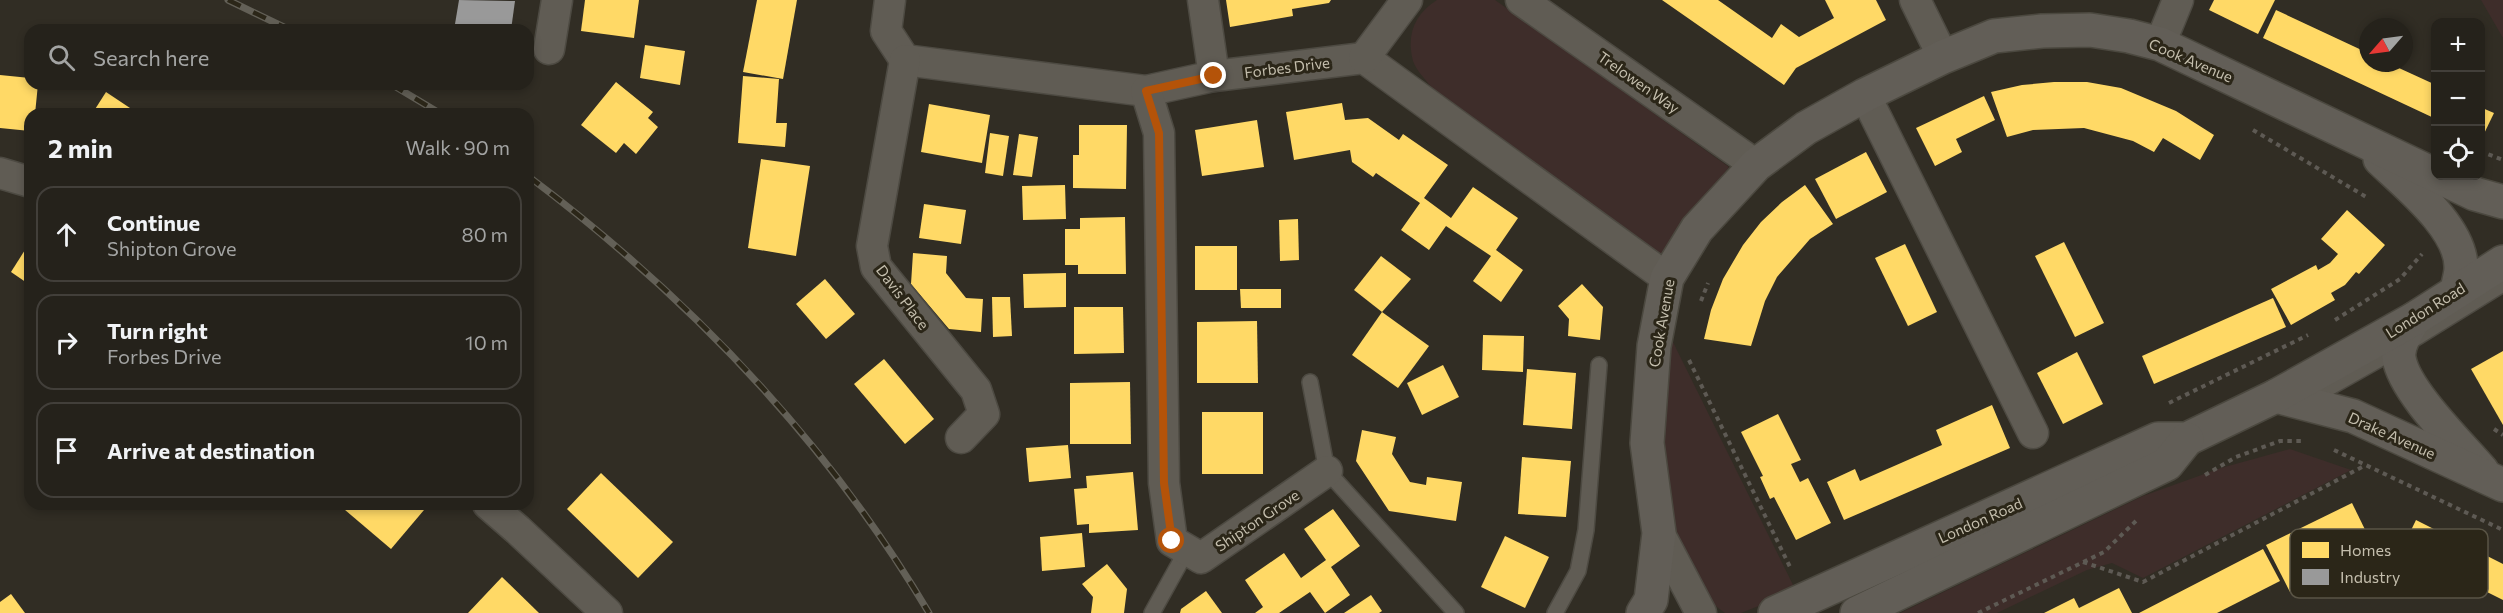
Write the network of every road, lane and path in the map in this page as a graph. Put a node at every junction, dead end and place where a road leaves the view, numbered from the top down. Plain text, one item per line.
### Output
1 (557, 0) edge
2 (890, 0) edge
3 (1203, 0) edge
4 (1407, 0) edge
5 (1521, 0) edge
6 (1915, 0) edge
7 (2178, 0) edge
8 (2160, 44) junction
9 (549, 49) dead end
10 (1943, 57) junction
11 (1364, 58) junction
12 (905, 60) junction
13 (1214, 76) junction
14 (1146, 91) junction
15 (1865, 95) junction
16 (2273, 141) dead end
17 (2361, 141) junction
18 (2485, 152) edge
19 (2503, 159) edge
20 (1756, 165) junction
21 (0, 173) edge
22 (24, 180) edge
23 (2375, 202) dead end
24 (2503, 202) edge
25 (2503, 262) edge
26 (1667, 278) junction
27 (2503, 284) edge
28 (2457, 291) junction
29 (2408, 333) junction
30 (1599, 365) dead end
31 (1310, 382) dead end
32 (2290, 399) junction
33 (2033, 433) dead end
34 (961, 438) dead end
35 (2187, 439) junction
36 (2314, 441) dead end
37 (2331, 448) dead end
38 (2365, 465) junction
39 (1327, 471) junction
40 (2198, 479) dead end
41 (2495, 481) edge
42 (495, 510) edge
43 (2144, 513) dead end
44 (2503, 530) edge
45 (1659, 533) junction
46 (1187, 550) junction
47 (2083, 562) junction
48 (607, 613) edge
49 (1152, 613) edge
50 (1456, 613) edge
51 (1555, 613) edge
52 (1643, 613) edge
53 (1701, 613) edge
54 (1775, 613) edge
55 (1857, 613) edge
56 (1978, 613) edge

1 - 9 street
2 - 12 street
3 - 13 street
4 - 11 street
5 - 20 street, Trelowen Way
6 - 10 street
7 - 8 street
8 - 10 main road, Cook Avenue
8 - 17 main road, Cook Avenue
10 - 15 main road, Cook Avenue
11 - 13 street, Forbes Drive
11 - 26 street
12 - 14 street, Forbes Drive
12 - 34 street, Davis Place
13 - 14 street, Forbes Drive
14 - 46 street
15 - 20 main road, Cook Avenue
15 - 33 street
16 - 23 path
17 - 24 main road, Cook Avenue
17 - 28 main road
18 - 19 path
20 - 26 main road, Cook Avenue
21 - 22 street
25 - 28 main road, London Road
26 - 45 main road, Cook Avenue
27 - 29 lane
28 - 29 main road, London Road
29 - 32 main road, London Road
29 - 41 main road
30 - 51 lane
31 - 39 lane
32 - 35 main road, London Road
32 - 41 main road, Drake Avenue
35 - 54 main road, London Road
35 - 55 main road, London Road
36 - 40 path
37 - 38 path
38 - 44 path
38 - 47 path
39 - 46 street, Shipton Grove
39 - 50 lane
42 - 48 street
43 - 47 path
45 - 52 main road, Cook Avenue
45 - 53 street, Cook Avenue
46 - 49 lane
47 - 56 path

